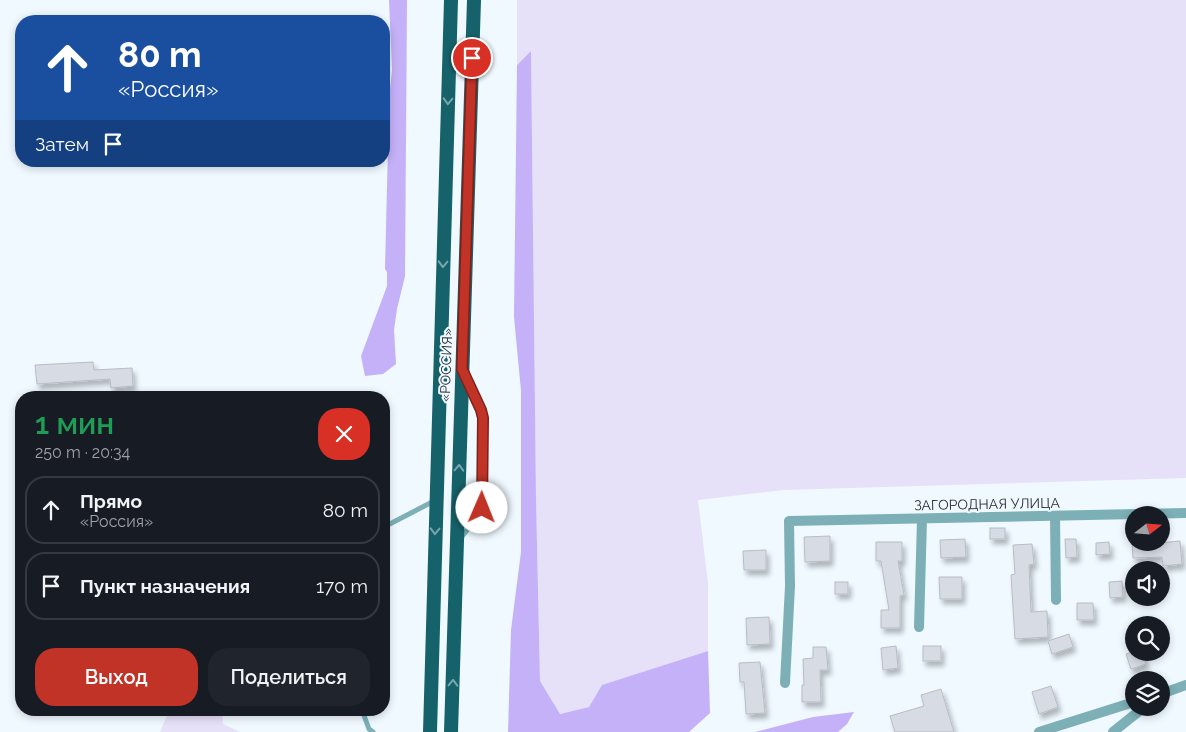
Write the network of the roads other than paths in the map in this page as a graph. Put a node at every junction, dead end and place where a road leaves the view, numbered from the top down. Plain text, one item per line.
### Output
1 (474, 0) edge
2 (450, 2) edge
3 (462, 369) junction
4 (436, 499) junction
5 (1186, 513) edge
6 (1055, 516) junction
7 (922, 519) junction
8 (390, 524) edge
9 (456, 543) junction
10 (1056, 600) dead end
11 (919, 627) dead end
12 (784, 683) dead end
13 (1186, 685) edge
14 (1170, 691) edge
15 (1125, 705) edge
16 (364, 716) edge
17 (1133, 716) edge
18 (373, 732) edge
19 (430, 732) edge
20 (451, 732) edge
21 (1039, 732) edge
22 (1113, 732) edge

1 - 3 highway, «РОССИЯ»
2 -> 4 highway, «РОССИЯ»
9 -> 3 highway, «РОССИЯ»
3 - 9 lane
4 - 8 lane
4 -> 19 highway, «РОССИЯ»
5 - 6 street, ЗАГОРОДНАЯ УЛИЦА
6 - 7 street, ЗАГОРОДНАЯ УЛИЦА
6 - 10 street
7 - 11 street
7 - 12 street, ЗАГОРОДНАЯ УЛИЦА
20 -> 9 highway, «РОССИЯ»
13 - 14 street
15 - 21 street
16 - 18 lane
17 - 22 street

